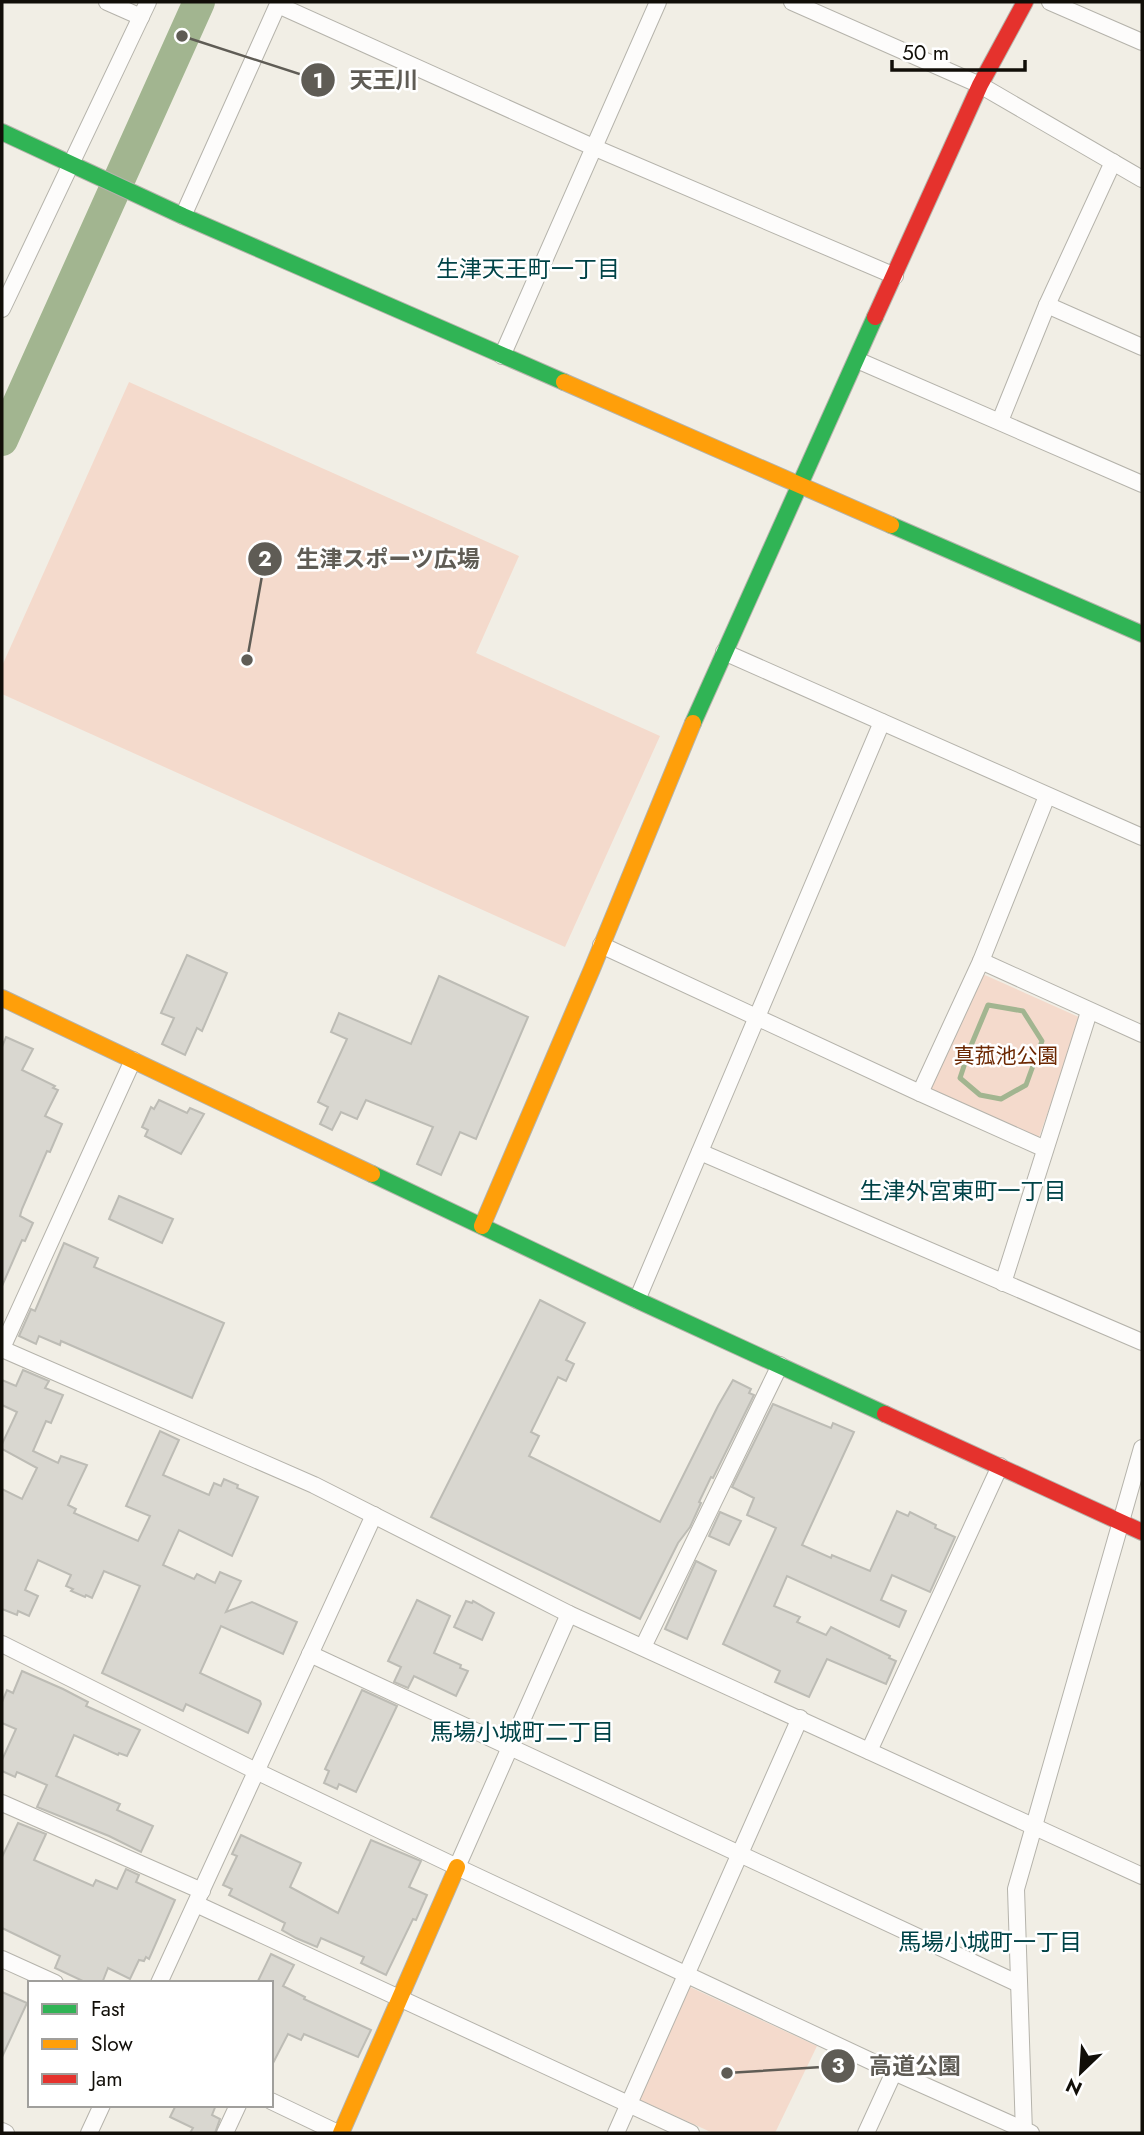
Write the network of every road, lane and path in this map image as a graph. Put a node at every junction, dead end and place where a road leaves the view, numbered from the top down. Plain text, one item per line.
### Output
1 (107, 2) edge
2 (658, 2) edge
3 (792, 2) edge
4 (1025, 2) edge
5 (1050, 2) edge
6 (278, 4) edge
7 (144, 9) edge
8 (1142, 42) edge
9 (980, 85) junction
10 (2, 132) edge
11 (593, 147) junction
12 (1113, 162) junction
13 (75, 166) junction
14 (1142, 179) edge
15 (176, 213) junction
16 (895, 276) junction
17 (1047, 305) junction
18 (2, 309) edge
19 (1142, 346) edge
20 (502, 356) junction
21 (857, 360) junction
22 (1000, 421) junction
23 (1142, 484) edge
24 (800, 485) junction
25 (1142, 634) edge
26 (724, 652) junction
27 (882, 722) junction
28 (1047, 796) junction
29 (1142, 837) edge
30 (601, 945) junction
31 (981, 961) junction
32 (2, 998) edge
33 (1090, 1012) junction
34 (757, 1017) junction
35 (1142, 1034) edge
36 (132, 1060) junction
37 (920, 1093) junction
38 (1045, 1149) junction
39 (700, 1152) junction
40 (482, 1226) junction
41 (1003, 1283) junction
42 (637, 1300) junction
43 (1142, 1342) edge
44 (2, 1348) edge
45 (780, 1365) junction
46 (1142, 1448) edge
47 (1000, 1466) junction
48 (374, 1516) junction
49 (1122, 1522) junction
50 (1142, 1532) edge
51 (569, 1614) junction
52 (2, 1644) edge
53 (643, 1647) junction
54 (310, 1654) junction
55 (800, 1718) junction
56 (509, 1746) junction
57 (869, 1751) junction
58 (256, 1771) junction
59 (2, 1803) edge
60 (1033, 1828) junction
61 (739, 1853) junction
62 (457, 1867) junction
63 (1142, 1876) edge
64 (199, 1898) junction
65 (2, 1959) edge
66 (685, 1975) junction
67 (51, 1981) edge
68 (160, 1981) edge
69 (1018, 1984) junction
70 (399, 1998) junction
71 (894, 2073) junction
72 (273, 2102) edge
73 (629, 2104) junction
74 (101, 2107) edge
75 (237, 2107) edge
76 (89, 2133) edge
77 (225, 2133) edge
78 (339, 2133) edge
79 (616, 2133) edge
80 (691, 2133) edge
81 (866, 2133) edge
82 (1026, 2133) edge

1 - 7 street
2 - 11 street
3 - 9 street
4 - 9 street
5 - 8 street
6 - 11 street
6 - 15 street
7 - 13 street
9 - 12 street
9 - 16 street
10 - 13 street
11 - 16 street
11 - 20 street
12 - 14 street
12 - 17 street
13 - 15 street
13 - 18 street
15 - 20 street
16 - 21 street
17 - 19 street
17 - 22 street
20 - 24 street
21 - 22 street
21 - 24 street
22 - 23 street
24 - 25 street
24 - 26 street
26 - 27 street
26 - 30 street
27 - 28 street
27 - 34 street
28 - 29 street
28 - 31 street
30 - 34 street
30 - 40 street
31 - 33 street
31 - 37 street
32 - 36 street
33 - 35 street
33 - 38 street
34 - 37 street
34 - 39 street
36 - 40 street
36 - 44 street
37 - 38 street
38 - 41 street
39 - 41 street
39 - 42 street
40 - 42 street
41 - 43 street
42 - 45 street
44 - 48 street
45 - 47 street
45 - 53 street
46 - 49 street
47 - 49 street
47 - 57 street
48 - 51 street
48 - 54 street
49 - 50 street
49 - 60 street
51 - 53 street
51 - 56 street
52 - 58 street
53 - 55 street
54 - 56 street
54 - 58 street
55 - 57 street
55 - 61 street
56 - 61 street
56 - 62 street
57 - 60 street
58 - 62 street
58 - 64 street
59 - 64 street
60 - 63 street
60 - 69 street
61 - 66 street
61 - 69 street
62 - 66 street
62 - 70 street
64 - 68 street
64 - 70 street
65 - 67 street
66 - 71 street
66 - 73 street
69 - 82 street
70 - 73 street
70 - 78 street
71 - 81 street
71 - 82 street
72 - 78 street
73 - 79 street
73 - 80 street
74 - 76 street
75 - 77 street

